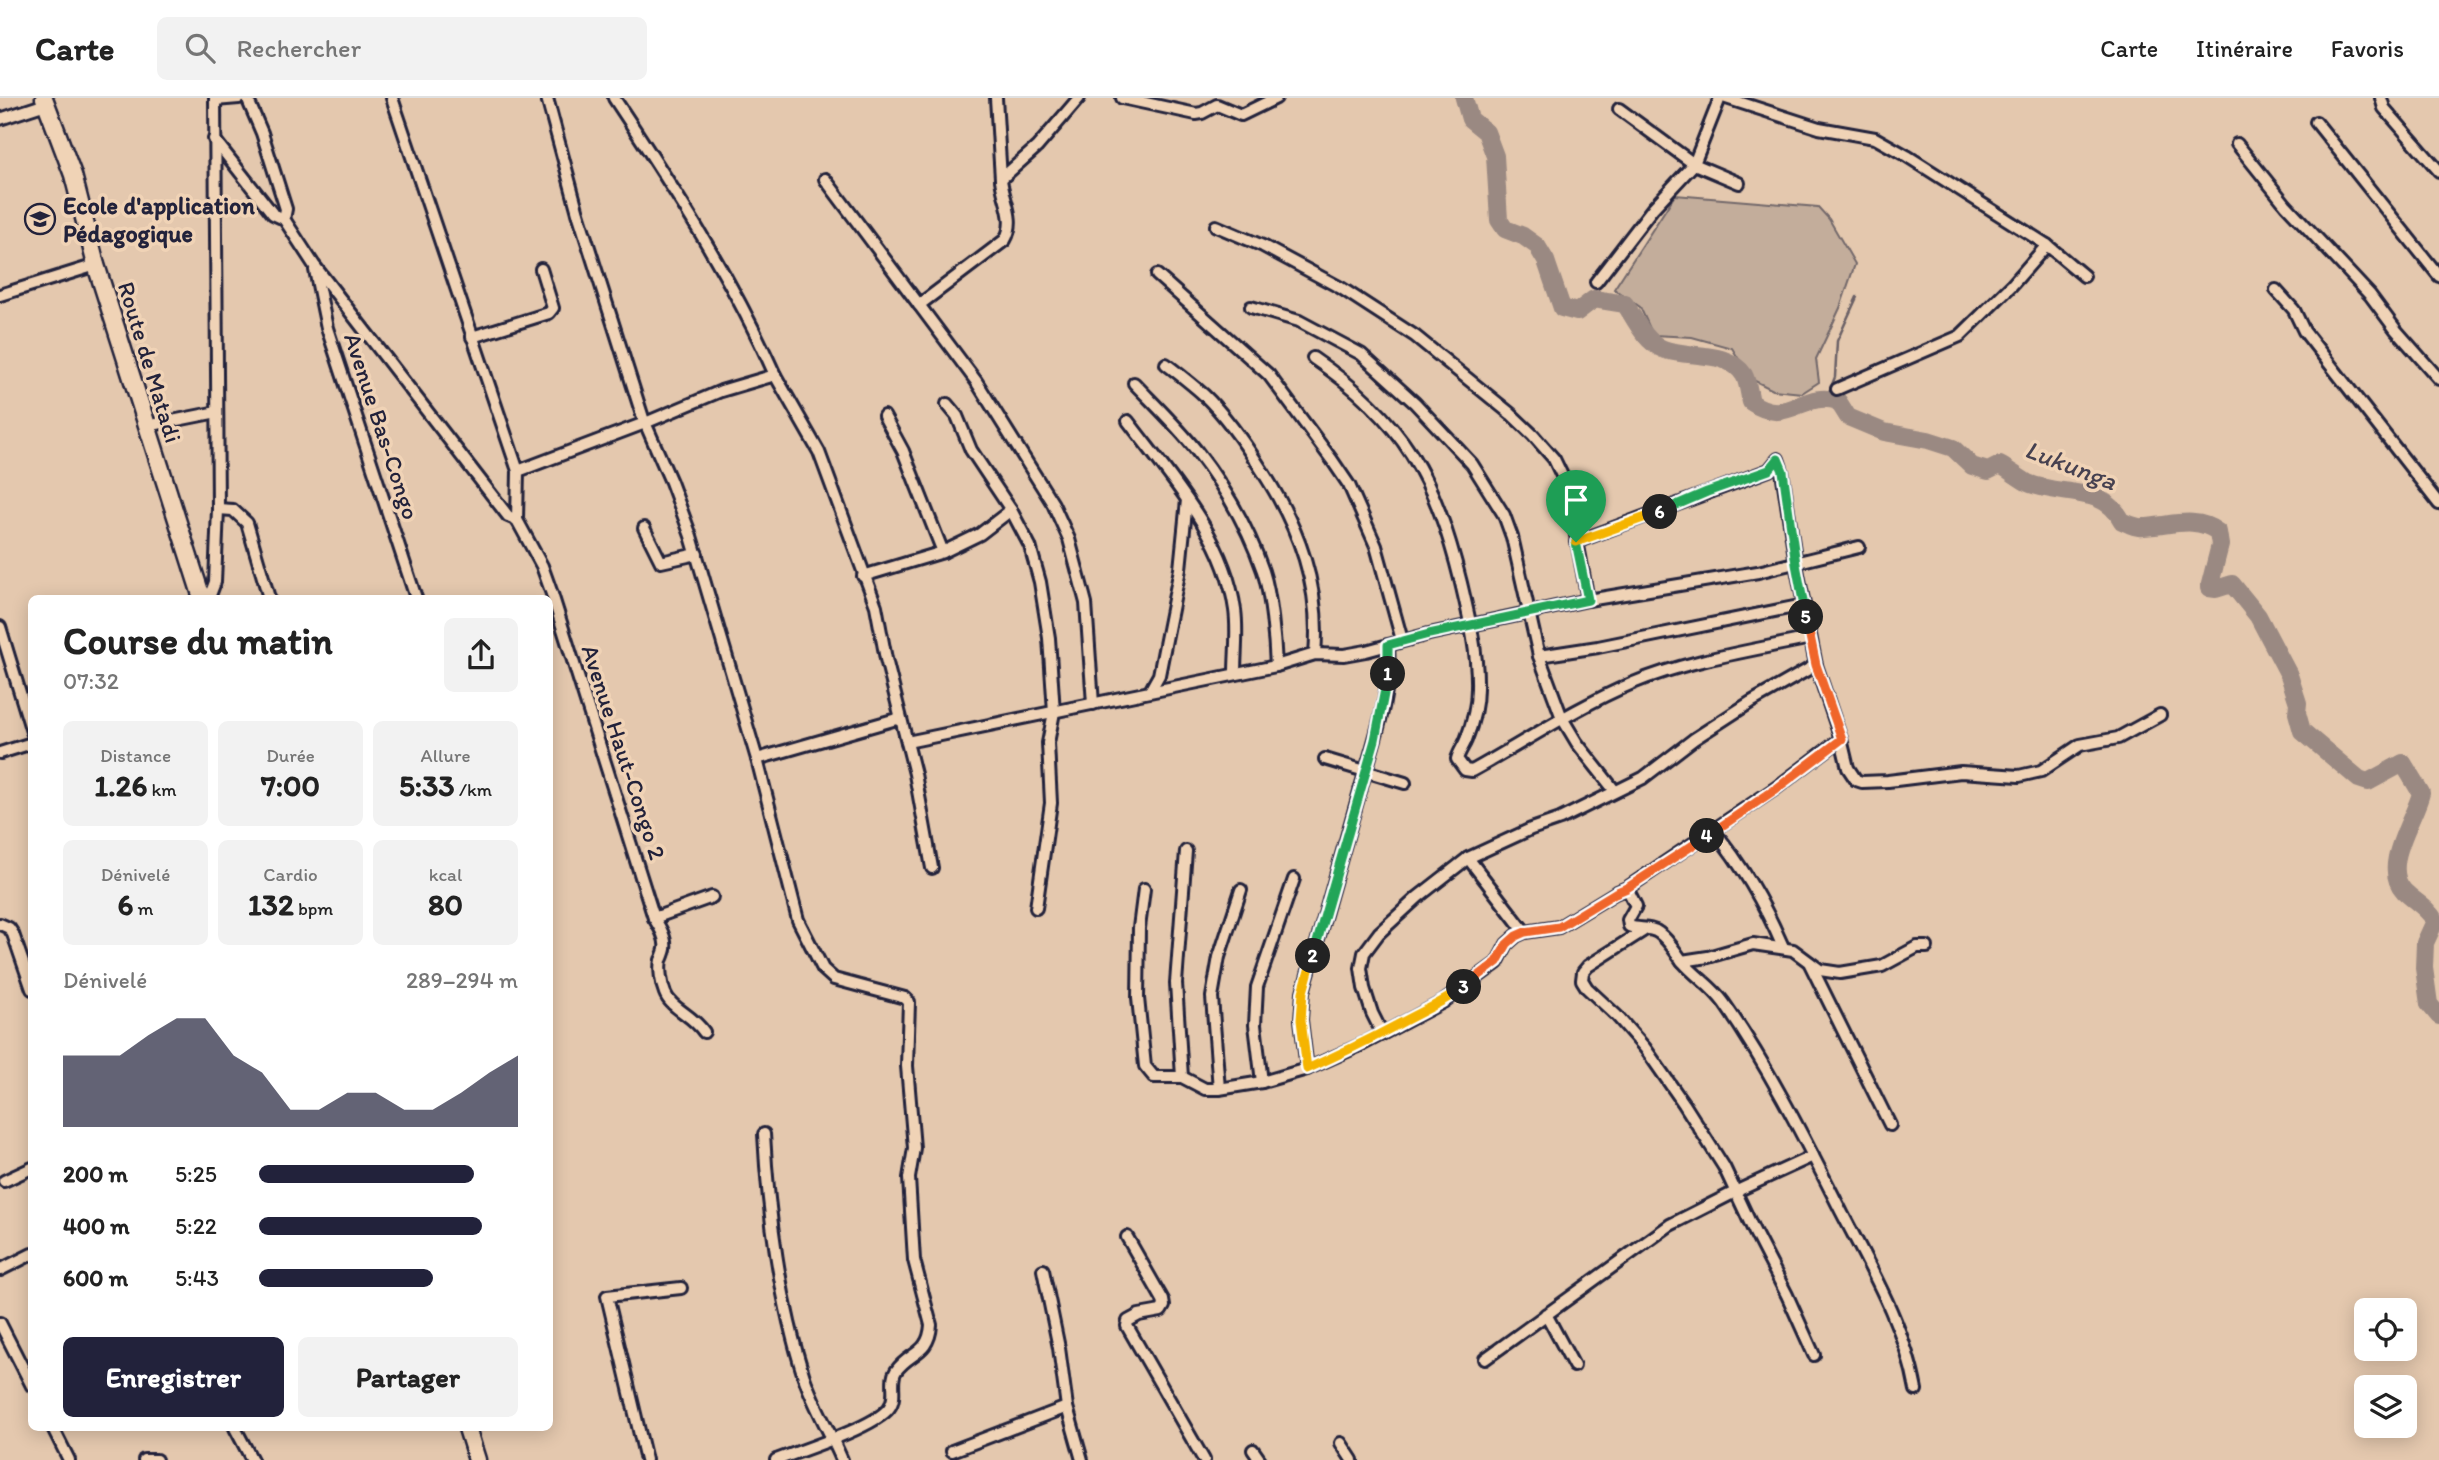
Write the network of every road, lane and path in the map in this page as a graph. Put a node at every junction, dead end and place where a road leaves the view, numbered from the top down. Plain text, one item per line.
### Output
1 (239, 98) edge
2 (247, 98) edge
3 (392, 98) edge
4 (547, 98) edge
5 (614, 98) edge
6 (996, 98) edge
7 (1079, 98) edge
8 (1122, 98) edge
9 (1276, 98) edge
10 (1720, 98) edge
11 (1726, 98) edge
12 (2381, 98) edge
13 (215, 99) edge
14 (45, 101) edge
15 (1619, 109) dead end
16 (0, 119) edge
17 (2316, 122) dead end
18 (214, 139) junction
19 (2236, 144) dead end
20 (1694, 164) junction
21 (2439, 171) edge
22 (825, 179) dead end
23 (1001, 179) junction
24 (1739, 183) dead end
25 (284, 219) junction
26 (1216, 226) dead end
27 (2047, 245) junction
28 (96, 265) junction
29 (314, 265) junction
30 (541, 269) dead end
31 (1157, 275) dead end
32 (2084, 276) dead end
33 (2439, 276) edge
34 (1596, 282) dead end
35 (2276, 290) dead end
36 (0, 295) edge
37 (919, 305) junction
38 (1251, 307) dead end
39 (472, 337) junction
40 (1313, 358) dead end
41 (1166, 364) dead end
42 (775, 375) junction
43 (2439, 379) edge
44 (1135, 383) dead end
45 (1837, 389) dead end
46 (947, 404) dead end
47 (217, 412) junction
48 (884, 416) dead end
49 (1128, 421) dead end
50 (645, 423) junction
51 (147, 426) junction
52 (517, 471) junction
53 (1187, 500) junction
54 (2439, 504) edge
55 (218, 509) junction
56 (1011, 510) junction
57 (517, 520) junction
58 (644, 528) dead end
59 (1576, 542) junction
60 (1858, 547) dead end
61 (943, 552) junction
62 (697, 554) junction
63 (1796, 564) junction
64 (863, 576) junction
65 (201, 595) edge
66 (210, 595) edge
67 (268, 595) edge
68 (415, 595) edge
69 (552, 595) edge
70 (553, 597) edge
71 (1588, 600) junction
72 (1804, 605) junction
73 (1529, 612) junction
74 (1471, 624) junction
75 (0, 627) edge
76 (1810, 638) junction
77 (1402, 640) junction
78 (1388, 645) junction
79 (1315, 654) junction
80 (1539, 656) junction
81 (1816, 665) junction
82 (1276, 666) junction
83 (1235, 674) junction
84 (1150, 691) junction
85 (1093, 704) junction
86 (1055, 712) junction
87 (2160, 715) dead end
88 (900, 718) junction
89 (1562, 718) junction
90 (28, 719) edge
91 (1842, 739) junction
92 (907, 741) junction
93 (28, 744) edge
94 (0, 753) edge
95 (757, 759) junction
96 (1325, 759) dead end
97 (1366, 772) junction
98 (1405, 783) dead end
99 (1615, 791) junction
100 (1714, 831) junction
101 (1186, 851) dead end
102 (1468, 858) junction
103 (932, 869) dead end
104 (1294, 879) dead end
105 (1627, 888) junction
106 (1144, 889) dead end
107 (1241, 890) dead end
108 (712, 897) dead end
109 (1036, 908) dead end
110 (654, 918) junction
111 (0, 924) edge
112 (1647, 928) junction
113 (1525, 932) junction
114 (1783, 947) junction
115 (1927, 947) dead end
116 (1682, 961) junction
117 (1810, 964) junction
118 (28, 977) edge
119 (704, 1032) dead end
120 (1382, 1033) junction
121 (1307, 1069) junction
122 (1182, 1077) junction
123 (1262, 1082) junction
124 (1219, 1089) junction
125 (1891, 1125) dead end
126 (764, 1134) dead end
127 (1812, 1156) junction
128 (28, 1170) edge
129 (5, 1181) dead end
130 (1737, 1191) junction
131 (1127, 1237) dead end
132 (28, 1256) edge
133 (0, 1270) edge
134 (1043, 1270) dead end
135 (681, 1288) dead end
136 (1546, 1314) junction
137 (0, 1323) edge
138 (1814, 1355) dead end
139 (1485, 1359) dead end
140 (1574, 1366) dead end
141 (28, 1378) edge
142 (1916, 1390) dead end
143 (1067, 1408) junction
144 (54, 1431) edge
145 (237, 1431) edge
146 (468, 1431) edge
147 (833, 1440) junction
148 (1341, 1443) dead end
149 (1253, 1450) dead end
150 (952, 1451) dead end
151 (69, 1460) edge
152 (144, 1460) edge
153 (156, 1460) edge
154 (252, 1460) edge
155 (477, 1460) edge
156 (646, 1460) edge
157 (776, 1460) edge
158 (842, 1460) edge
159 (1082, 1460) edge
160 (1204, 1460) edge
161 (1260, 1460) edge
162 (1352, 1460) edge

1 - 13 street
2 - 25 street
3 - 39 street, Avenue Haut-Congo 2
4 - 50 street
5 - 42 street
6 - 23 street
7 - 23 street
8 - 9 street
10 - 20 street
11 - 27 street
12 - 21 street
13 - 18 street
14 - 16 street
14 - 28 main road, Route de Matadi
15 - 20 street
17 - 33 street
18 - 25 street
18 - 47 street
19 - 43 street
20 - 24 street
20 - 34 street
22 - 37 street
23 - 37 street
25 - 29 street
26 - 59 street
27 - 32 street
27 - 45 street
28 - 36 street
28 - 51 main road, Route de Matadi
29 - 57 street
29 - 68 street, Avenue Bas-Congo
30 - 39 street
31 - 77 street
35 - 54 street
37 - 85 street
38 - 73 street
39 - 52 street, Avenue Haut-Congo 2
40 - 74 street
41 - 79 street
42 - 50 street
42 - 64 street
44 - 82 street
46 - 56 street
47 - 51 street
47 - 55 street
48 - 61 street
49 - 53 street
50 - 52 street
50 - 62 street
51 - 65 main road, Route de Matadi
52 - 57 street, Avenue Haut-Congo 2
53 - 83 street
53 - 84 street
55 - 66 street
55 - 67 street
56 - 61 street
56 - 86 street
57 - 69 street, Avenue Haut-Congo 2
58 - 62 street
59 - 63 street
59 - 71 street
60 - 63 street
61 - 64 street
62 - 95 street
63 - 71 street
63 - 72 street
64 - 88 street
70 - 110 street, Avenue Haut-Congo 2
71 - 73 street
72 - 76 street
72 - 80 street
73 - 74 street
73 - 80 street
74 - 77 street
74 - 89 street
75 - 90 street
76 - 81 street
76 - 89 street
77 - 78 street
78 - 79 street
78 - 97 street
79 - 82 street
80 - 89 street
81 - 91 street
81 - 99 street
82 - 83 street
83 - 84 street
84 - 85 street
85 - 86 street
86 - 92 street
86 - 109 street
87 - 91 street
88 - 92 street
88 - 95 street
89 - 99 street
91 - 100 street
92 - 103 street
93 - 94 street
95 - 147 street
96 - 97 street
97 - 98 street
97 - 121 street
99 - 102 street
100 - 105 street
100 - 114 street
101 - 122 street
102 - 113 street
102 - 120 street
104 - 123 street
105 - 112 street
105 - 113 street
106 - 122 street
107 - 124 street
108 - 110 street
110 - 119 street, Avenue Haut-Congo 2
111 - 118 street
112 - 116 street
112 - 130 street
113 - 120 street
114 - 116 street
114 - 117 street
115 - 117 street
116 - 127 street
117 - 125 street
120 - 121 street
121 - 123 street
122 - 124 street
123 - 124 street
126 - 147 street
127 - 130 street
127 - 142 street
128 - 129 street
130 - 136 street
130 - 138 street
131 - 160 street
132 - 133 street
134 - 143 street
135 - 156 street
136 - 139 street
136 - 140 street
137 - 141 street
143 - 150 street
143 - 159 street
144 - 151 street
145 - 154 street
146 - 155 main road
147 - 157 street
147 - 158 street
148 - 162 street
149 - 161 street
152 - 153 street

